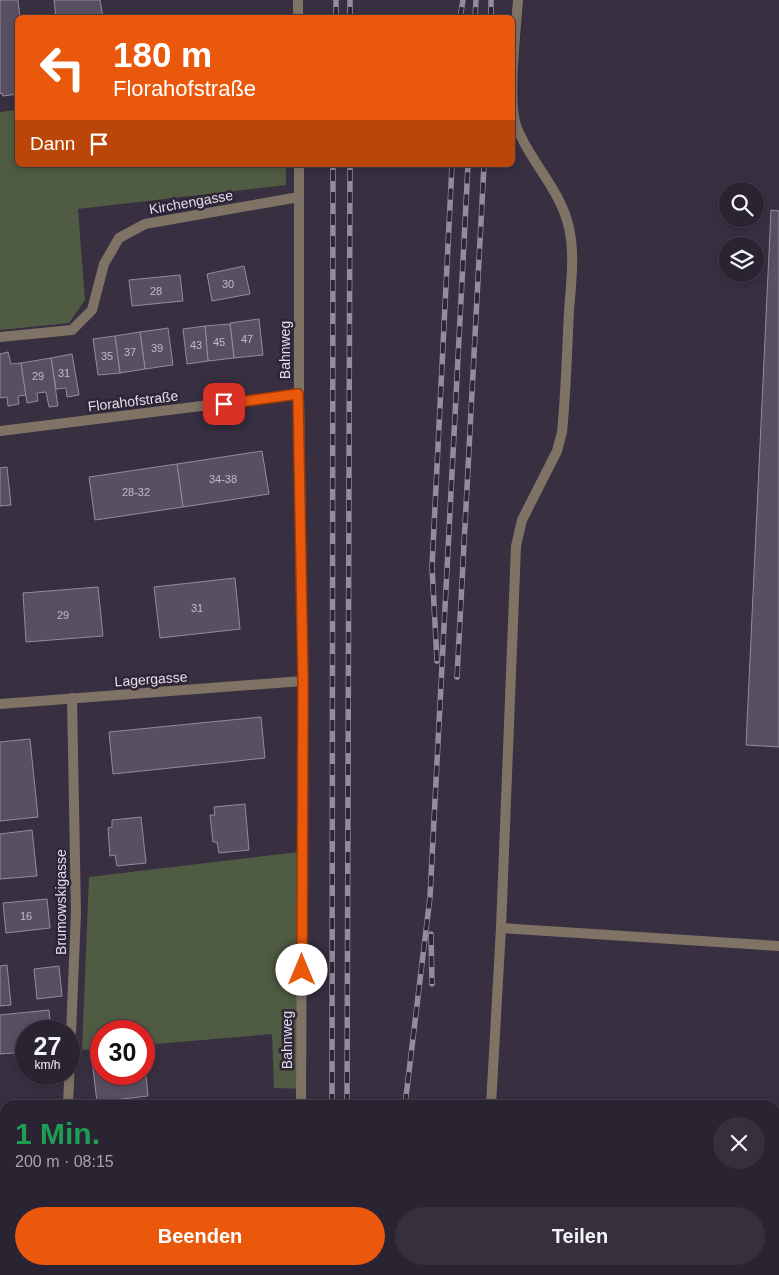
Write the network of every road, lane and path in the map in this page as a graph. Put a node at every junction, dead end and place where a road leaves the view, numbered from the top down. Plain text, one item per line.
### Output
1 (298, 0) edge
2 (518, 0) edge
3 (298, 15) edge
4 (515, 53) edge
5 (515, 120) edge
6 (299, 167) edge
7 (299, 196) junction
8 (0, 337) edge
9 (298, 394) junction
10 (0, 431) edge
11 (303, 681) junction
12 (72, 698) junction
13 (0, 704) edge
14 (501, 928) junction
15 (779, 946) edge
16 (68, 1100) edge
17 (301, 1100) edge
18 (491, 1100) edge

1 - 3 street
2 - 4 street
5 - 14 street
6 - 7 street, Bahnweg
7 - 8 street, Kirchengasse
7 - 9 street, Bahnweg
9 - 10 street, Florahofstraße
9 - 11 street, Bahnweg
11 - 12 street, Lagergasse
11 - 17 street, Bahnweg
12 - 13 street, Lagergasse
12 - 16 street, Brumowskigasse
14 - 15 street
14 - 18 street

